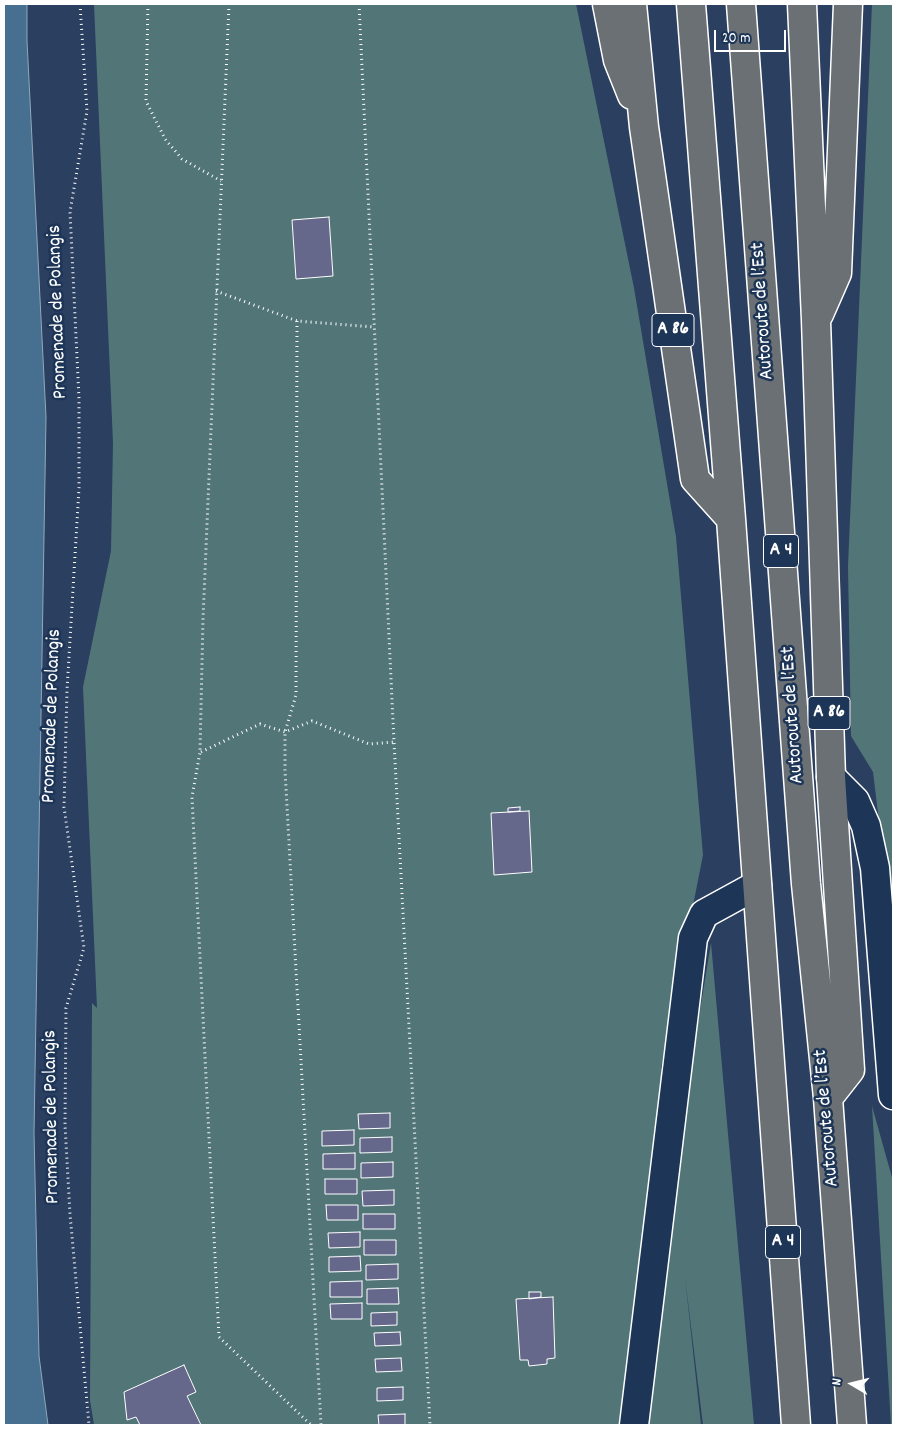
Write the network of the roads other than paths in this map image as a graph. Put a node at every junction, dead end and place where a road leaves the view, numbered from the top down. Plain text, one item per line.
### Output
1 (607, 4) edge
2 (632, 4) edge
3 (691, 4) edge
4 (741, 4) edge
5 (802, 4) edge
6 (848, 4) edge
7 (644, 127) junction
8 (816, 320) junction
9 (731, 519) junction
10 (831, 777) junction
11 (757, 885) junction
12 (893, 1095) edge
13 (828, 1098) junction
14 (634, 1425) edge
15 (796, 1425) edge
16 (852, 1425) edge

1 - 7 highway
2 - 7 highway, A 86
3 - 9 highway, A 4
4 - 13 highway, Autoroute de l’Est / A 4
5 - 8 highway, A 86
6 - 8 highway
7 - 9 highway, A 86
8 - 10 highway, A 86
9 - 11 highway, A 4
10 - 12 lane
10 - 13 highway, A 86
11 - 14 lane
11 - 15 highway, A 4
13 - 16 highway, Autoroute de l’Est / A 4

